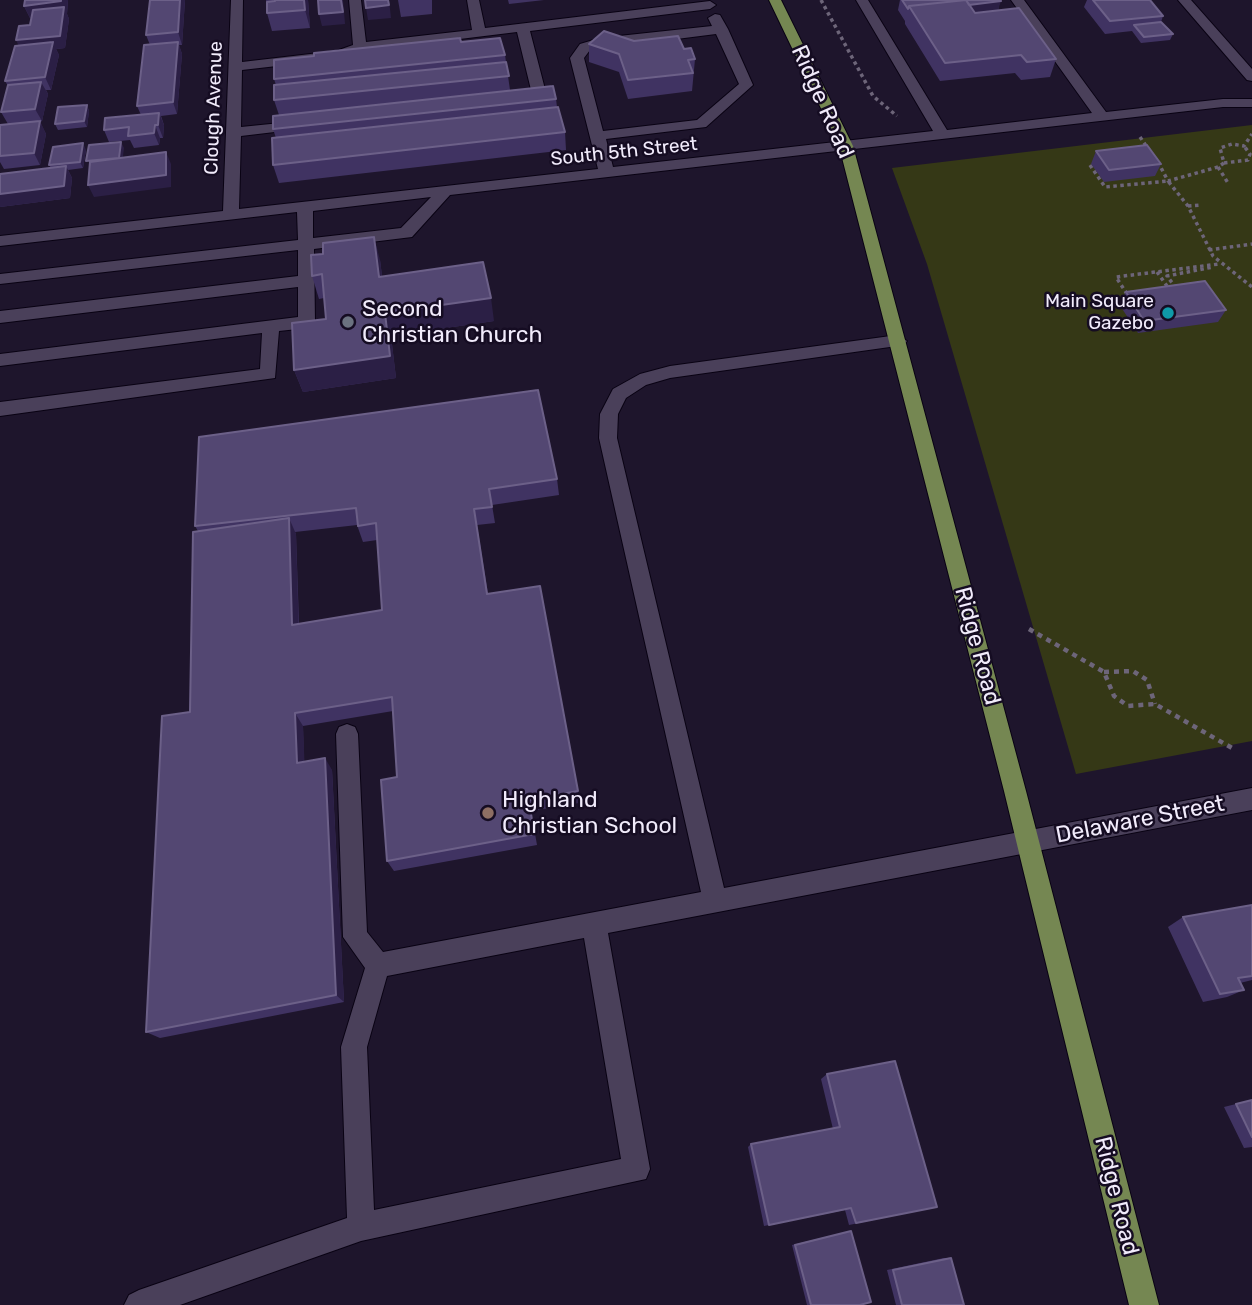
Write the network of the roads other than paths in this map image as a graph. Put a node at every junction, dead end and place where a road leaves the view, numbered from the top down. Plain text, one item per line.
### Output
1 (237, 0) edge
2 (355, 0) edge
3 (473, 0) edge
4 (593, 0) edge
5 (775, 0) edge
6 (862, 0) edge
7 (1017, 0) edge
8 (1184, 0) edge
9 (709, 2) edge
10 (599, 18) junction
11 (522, 27) junction
12 (721, 29) junction
13 (479, 32) junction
14 (360, 47) junction
15 (235, 60) junction
16 (1252, 77) edge
17 (513, 100) edge
18 (1252, 103) edge
19 (1102, 117) junction
20 (313, 123) edge
21 (233, 132) junction
22 (597, 136) junction
23 (943, 136) junction
24 (846, 146) junction
25 (607, 173) junction
26 (444, 192) junction
27 (305, 208) junction
28 (231, 216) junction
29 (0, 242) edge
30 (306, 244) junction
31 (56, 254) junction
32 (0, 279) edge
33 (306, 281) junction
34 (0, 317) edge
35 (271, 326) junction
36 (898, 341) junction
37 (0, 360) edge
38 (0, 409) edge
39 (347, 734) dead end
40 (1252, 799) edge
41 (1028, 842) junction
42 (715, 900) junction
43 (594, 924) junction
44 (378, 965) junction
45 (361, 1227) junction
46 (139, 1305) edge
47 (1144, 1305) edge

1 - 15 street, Clough Avenue
2 - 14 street
3 - 13 street
4 - 10 street
5 - 24 main road, Ridge Road
6 - 23 street
7 - 19 street
8 - 16 street
9 - 10 street
9 - 12 street
10 - 11 street
11 - 13 street
11 - 17 street
12 - 22 street
12 - 22 street
13 - 14 street
14 - 15 street
15 - 21 street, Clough Avenue
18 - 19 street, South 5th Street
19 - 23 street, South 5th Street
20 - 21 street
21 - 28 street, Clough Avenue
22 - 25 street
23 - 24 street, South 5th Street
24 - 25 street, South 5th Street
24 - 36 main road, Ridge Road
25 - 26 street, South 5th Street
26 - 27 street, South 5th Street
26 - 30 street
27 - 28 street, South 5th Street
27 - 30 street
28 - 31 street, South 5th Street
29 - 31 street, South 5th Street
30 - 31 street
30 - 33 street
31 - 32 street
33 - 34 street
33 - 35 street
35 - 37 street
35 - 38 street
36 - 41 main road, Ridge Road
36 - 42 street
39 - 44 street
40 - 41 street, Delaware Street
41 - 42 street, Delaware Street
41 - 47 main road, Ridge Road
42 - 43 street, Delaware Street
43 - 44 street, Delaware Street
43 - 45 street
44 - 45 street
45 - 46 street

